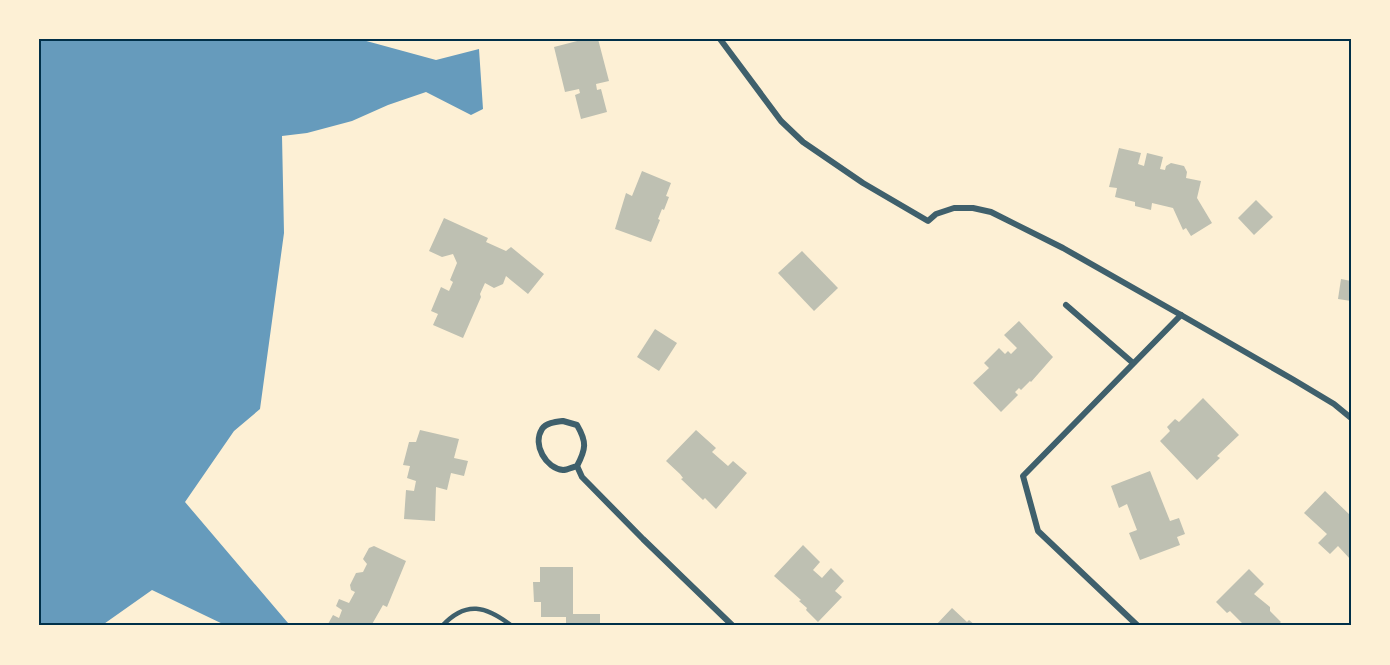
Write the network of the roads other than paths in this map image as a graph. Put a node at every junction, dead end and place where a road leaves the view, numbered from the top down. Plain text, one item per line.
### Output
1 (720, 39) edge
2 (1066, 305) dead end
3 (1181, 315) junction
4 (1133, 363) junction
5 (1351, 418) edge
6 (577, 466) junction
7 (442, 626) edge
8 (512, 626) edge
9 (734, 626) edge
10 (1138, 626) edge

1 - 3 street
2 - 4 street
3 - 4 street
3 - 5 street
4 - 10 street
6 - 6 street
6 - 9 street
7 - 8 lane

